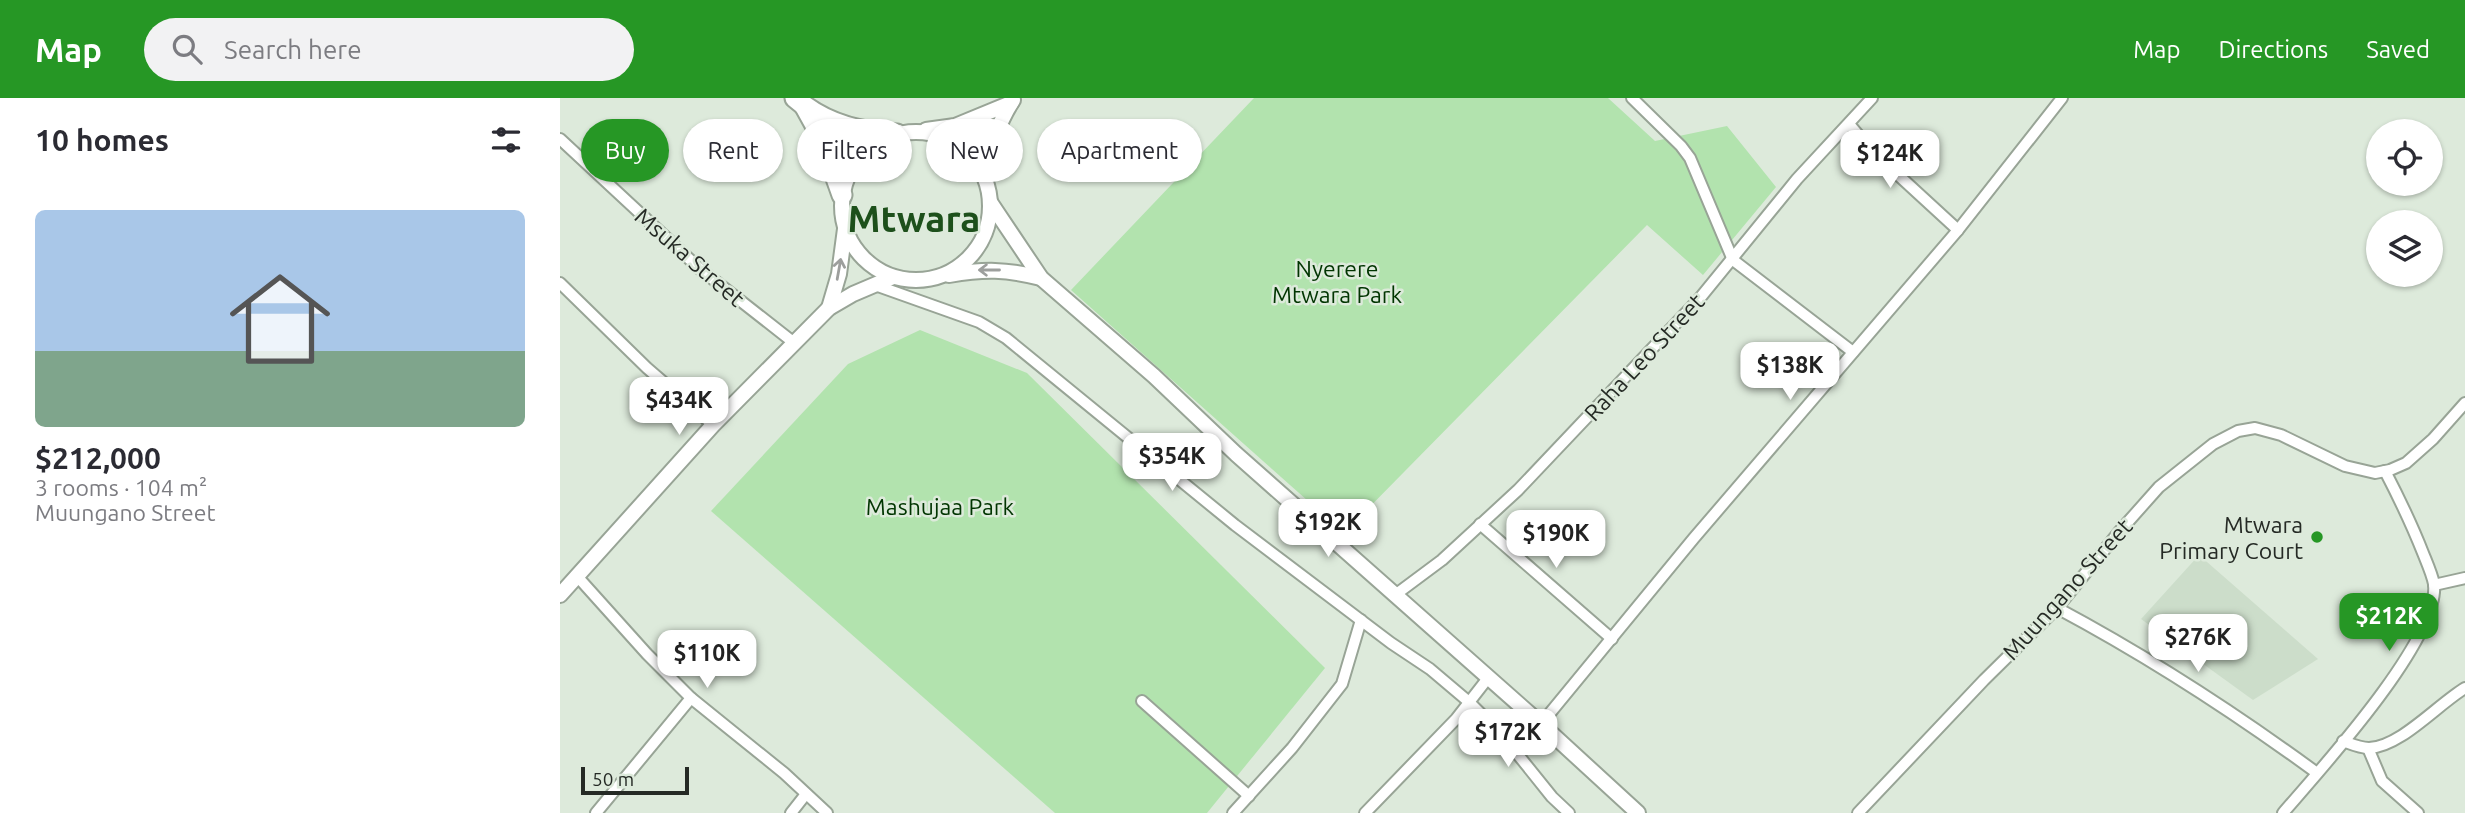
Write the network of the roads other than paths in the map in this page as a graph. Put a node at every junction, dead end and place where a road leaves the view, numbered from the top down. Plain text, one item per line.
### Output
1 (1632, 98) edge
2 (1872, 98) edge
3 (2062, 98) edge
4 (1013, 100) edge
5 (800, 102) edge
6 (828, 119) edge
7 (1849, 124) junction
8 (912, 132) edge
9 (912, 133) edge
10 (560, 139) edge
11 (847, 182) edge
12 (987, 184) junction
13 (842, 195) junction
14 (990, 202) junction
15 (845, 229) junction
16 (1958, 230) junction
17 (1733, 260) junction
18 (893, 277) junction
19 (937, 277) junction
20 (1041, 278) junction
21 (560, 283) edge
22 (875, 285) junction
23 (829, 308) junction
24 (793, 342) junction
25 (1853, 352) junction
26 (2465, 403) edge
27 (713, 425) junction
28 (2385, 471) junction
29 (1480, 524) junction
30 (576, 575) junction
31 (2465, 578) edge
32 (2434, 585) junction
33 (560, 595) edge
34 (1395, 595) junction
35 (2057, 608) junction
36 (1361, 620) junction
37 (1612, 639) junction
38 (1488, 678) junction
39 (2465, 688) edge
40 (691, 698) junction
41 (1142, 701) dead end
42 (1469, 702) junction
43 (1541, 724) junction
44 (2343, 741) junction
45 (2368, 748) junction
46 (2317, 773) junction
47 (806, 794) junction
48 (1249, 796) junction
49 (596, 813) edge
50 (791, 813) edge
51 (827, 813) edge
52 (1233, 813) edge
53 (1365, 813) edge
54 (1570, 813) edge
55 (1638, 813) edge
56 (1858, 813) edge
57 (2283, 813) edge
58 (2418, 813) edge

1 - 17 street
2 - 7 street, Raha Leo Street
3 - 16 street
4 - 8 street
4 - 12 street
5 - 6 highway
5 - 13 highway
7 - 16 street
7 - 17 street, Raha Leo Street
9 - 12 street
10 - 24 street, Msuka Street
11 - 13 street
12 - 14 street
13 - 15 street
14 - 19 street
14 - 20 street
15 - 18 street
23 -> 15 street
16 - 25 street
17 - 25 street
17 - 29 street, Raha Leo Street
18 - 19 street
18 - 22 street
20 -> 19 street
20 - 34 street
21 - 27 street
22 - 23 street
22 - 36 street
23 - 24 street
24 - 27 street
25 - 37 street
26 - 28 street
27 - 30 street
28 - 32 street
28 - 35 street, Muungano Street
29 - 34 street, Raha Leo Street
29 - 37 street
30 - 33 street
30 - 40 street
31 - 32 street
32 - 44 street
34 - 38 street
35 - 46 street
35 - 56 street, Muungano Street
36 - 42 street
36 - 48 street
37 - 43 street
38 - 42 street
38 - 43 street
39 - 45 street
40 - 47 street
40 - 49 street
41 - 48 street
42 - 53 street
42 - 54 street
43 - 55 street
44 - 45 street
44 - 46 street
45 - 58 street
46 - 57 street
47 - 50 street
47 - 51 street
48 - 52 street

